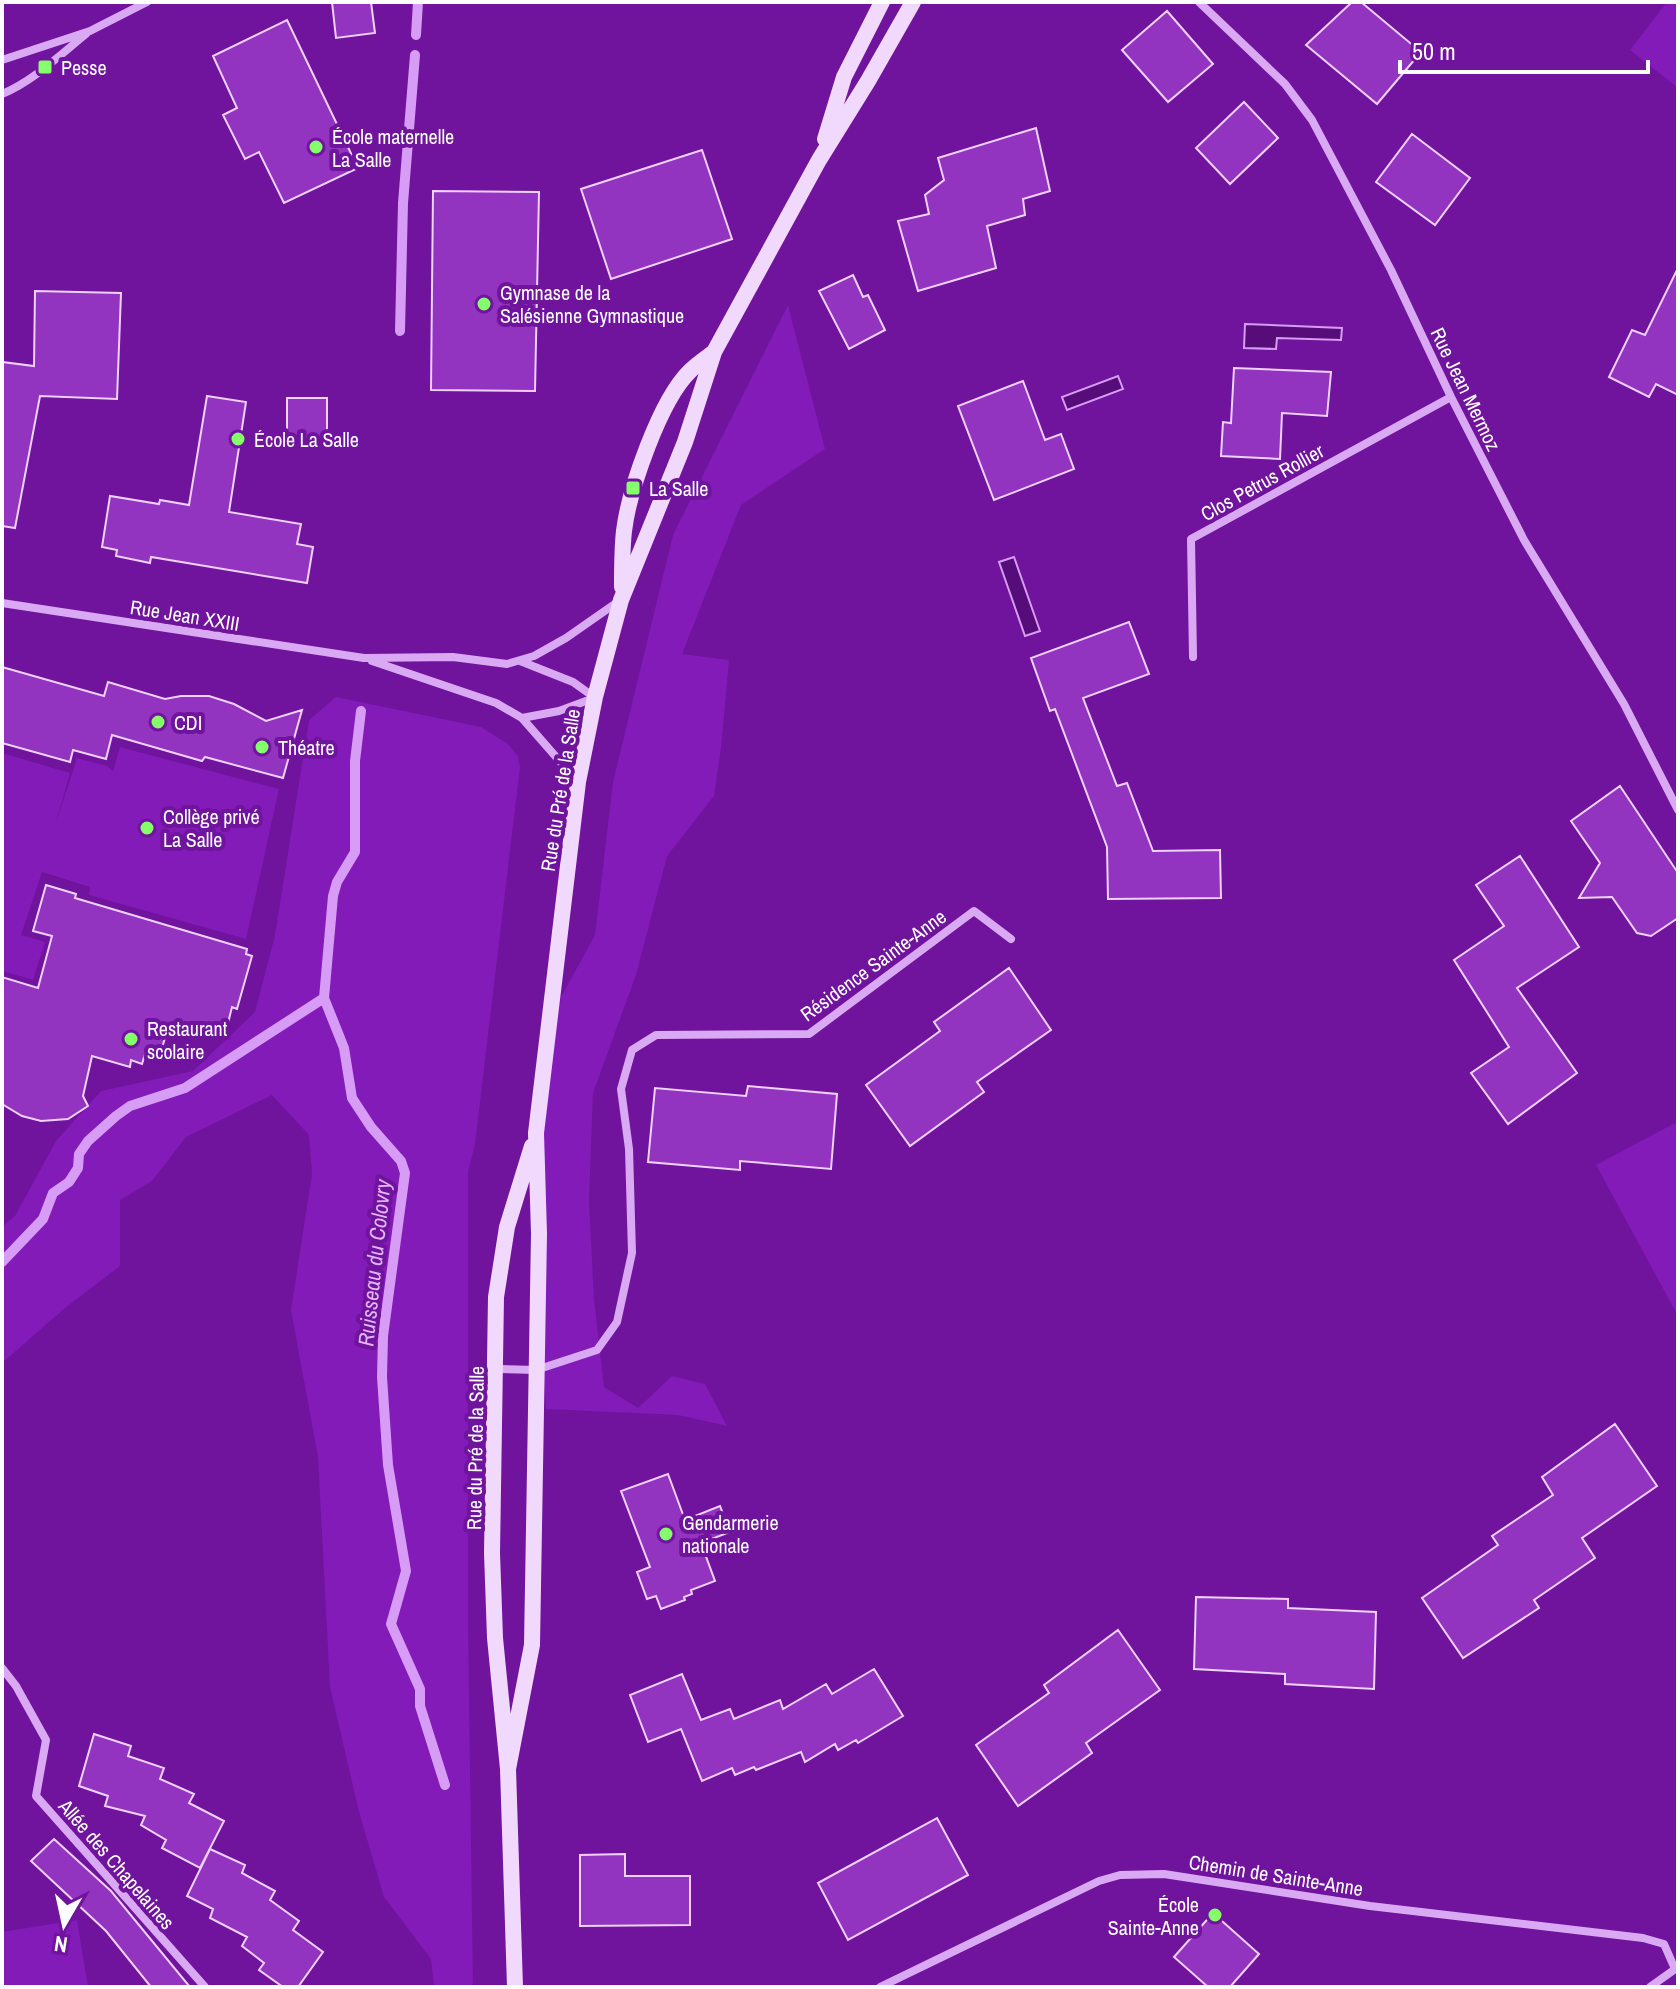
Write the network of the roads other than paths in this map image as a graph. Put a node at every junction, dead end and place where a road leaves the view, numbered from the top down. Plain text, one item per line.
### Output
1 (147, 2) edge
2 (882, 2) edge
3 (913, 2) edge
4 (1199, 2) edge
5 (90, 31) junction
6 (2, 60) edge
7 (2, 94) edge
8 (819, 160) junction
9 (714, 352) junction
10 (1451, 397) junction
11 (621, 600) junction
12 (2, 603) edge
13 (1193, 657) dead end
14 (364, 658) junction
15 (520, 661) junction
16 (595, 697) junction
17 (522, 718) junction
18 (578, 782) junction
19 (1678, 810) edge
20 (1011, 939) dead end
21 (536, 1133) junction
22 (496, 1369) junction
23 (536, 1370) junction
24 (2, 1668) edge
25 (508, 1769) junction
26 (1676, 1968) edge
27 (205, 1987) edge
28 (515, 1987) edge
29 (880, 1987) edge
30 (1650, 1987) edge

1 - 5 street
2 - 8 main road, Rue du Pré de la Salle
3 - 8 main road, Rue du Pré de la Salle
4 - 10 street, Rue Jean Mermoz
5 - 6 street
5 - 7 street
8 - 9 main road, Rue du Pré de la Salle
9 - 11 main road, Rue du Pré de la Salle
9 - 11 main road, Rue du Pré de la Salle
10 - 13 street, Clos Petrus Rollier
10 - 19 street, Rue Jean Mermoz
11 - 15 street, Rue Jean XXIII
11 - 16 main road, Rue du Pré de la Salle
12 - 14 street, Rue Jean XXIII
14 - 15 street, Rue Jean XXIII
14 - 17 street, Rue Jean XXIII
15 - 16 street, Rue Jean XXIII
16 - 17 street
16 - 18 main road, Rue du Pré de la Salle
17 - 18 street, Rue Jean XXIII
18 - 21 main road, Rue du Pré de la Salle
20 - 23 street, Résidence Sainte-Anne
21 - 22 main road, Rue du Pré de la Salle
21 - 23 main road, Rue du Pré de la Salle
22 - 23 street, Résidence Sainte-Anne
22 - 25 main road, Rue du Pré de la Salle
23 - 25 main road, Rue du Pré de la Salle
24 - 27 street, Allée des Chapelaines
25 - 28 main road, Rue du Pré de la Salle
26 - 29 street, Chemin de Sainte-Anne
26 - 30 street

